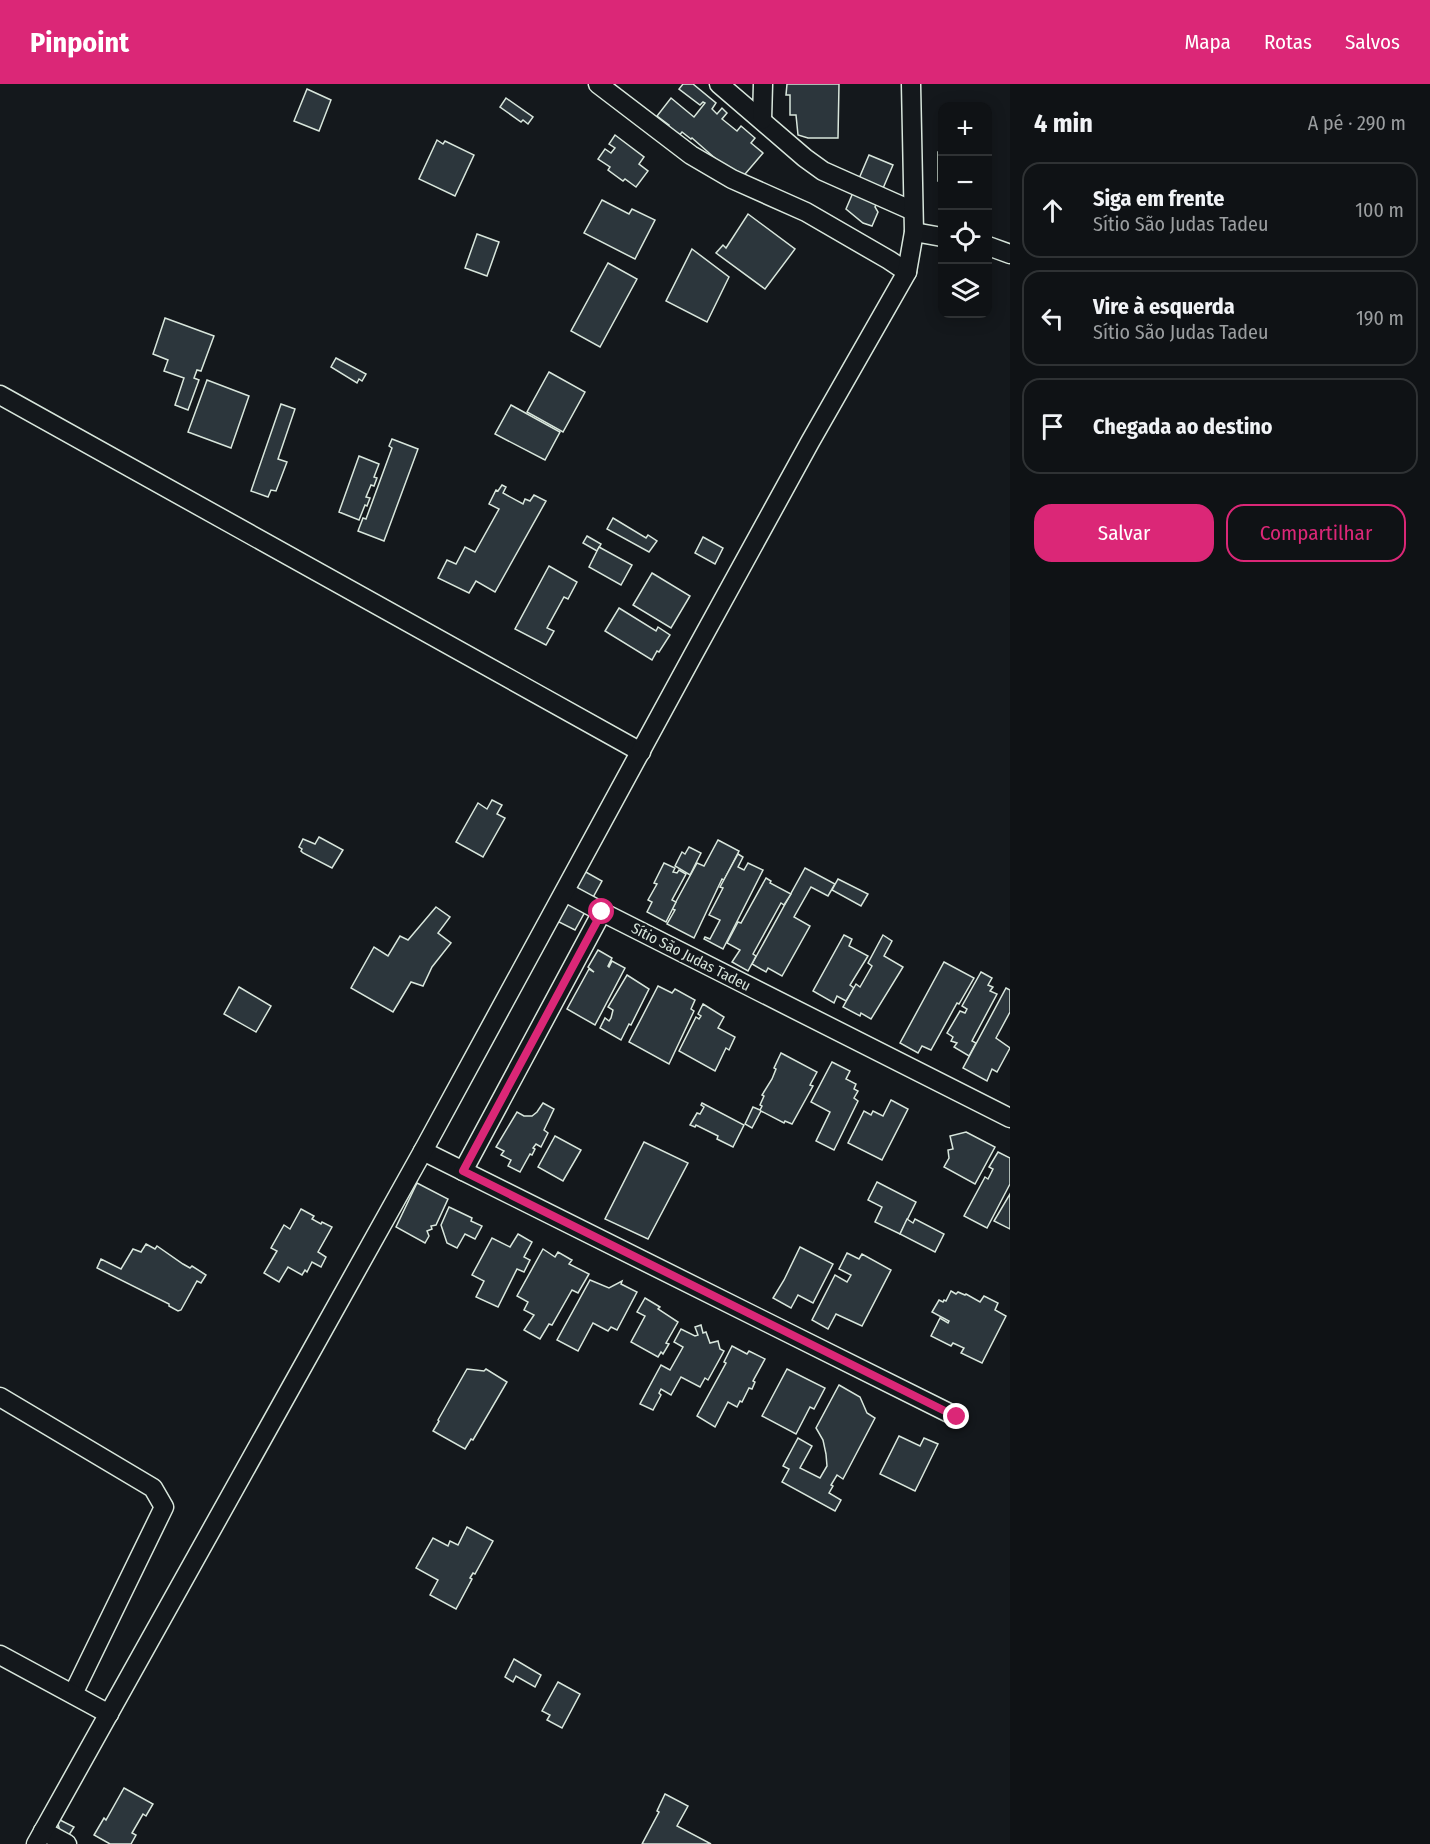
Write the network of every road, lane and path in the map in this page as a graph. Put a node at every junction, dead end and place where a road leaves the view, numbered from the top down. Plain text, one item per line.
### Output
1 (598, 84) edge
2 (719, 84) edge
3 (763, 84) edge
4 (911, 84) edge
5 (762, 120) junction
6 (913, 210) junction
7 (914, 232) junction
8 (938, 236) edge
9 (992, 248) edge
10 (1010, 254) edge
11 (907, 272) junction
12 (0, 395) edge
13 (641, 752) junction
14 (565, 892) junction
15 (602, 912) junction
16 (1010, 1118) edge
17 (423, 1151) junction
18 (463, 1171) junction
19 (0, 1397) edge
20 (957, 1417) dead end
21 (0, 1655) edge
22 (73, 1694) junction
23 (109, 1714) junction
24 (39, 1837) edge
25 (68, 1844) edge

1 - 11 street
2 - 5 street
3 - 5 street
4 - 6 street
5 - 6 street
6 - 7 street
7 - 8 street
7 - 11 street
9 - 10 street
11 - 13 street
12 - 13 street
13 - 14 street
14 - 15 street, Sítio São Judas Tadeu
14 - 17 street
15 - 16 street, Sítio São Judas Tadeu
15 - 18 street
17 - 18 street
17 - 23 street
18 - 20 street
19 - 22 street
21 - 22 street
22 - 23 street
23 - 24 street
24 - 25 street

